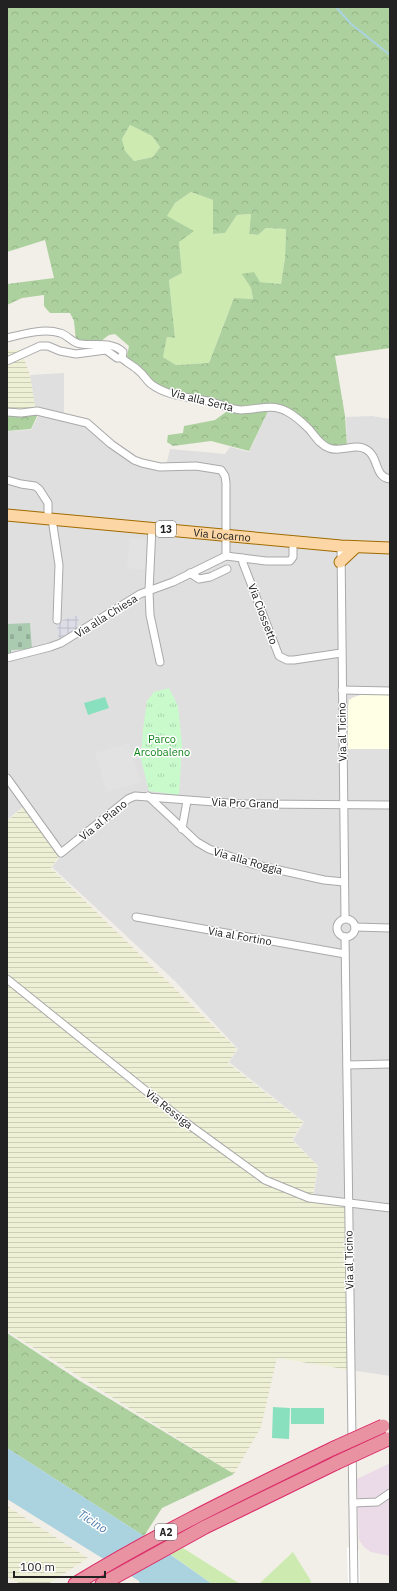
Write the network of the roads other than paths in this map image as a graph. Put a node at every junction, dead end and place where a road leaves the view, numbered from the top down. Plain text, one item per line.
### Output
1 (7, 338) edge
2 (122, 358) junction
3 (7, 362) edge
4 (7, 412) edge
5 (390, 479) edge
6 (7, 480) edge
7 (7, 515) edge
8 (50, 519) junction
9 (152, 528) junction
10 (225, 534) junction
11 (293, 540) junction
12 (341, 546) junction
13 (356, 546) junction
14 (390, 548) edge
15 (226, 556) junction
16 (242, 558) junction
17 (340, 562) junction
18 (227, 569) dead end
19 (190, 573) junction
20 (149, 591) junction
21 (57, 620) dead end
22 (341, 653) junction
23 (7, 658) edge
24 (160, 662) dead end
25 (342, 690) junction
26 (390, 691) edge
27 (7, 778) edge
28 (148, 796) junction
29 (187, 801) junction
30 (343, 804) junction
31 (390, 805) edge
32 (182, 829) junction
33 (344, 882) junction
34 (136, 917) dead end
35 (344, 918) junction
36 (355, 928) junction
37 (390, 928) edge
38 (345, 937) junction
39 (345, 954) junction
40 (7, 979) edge
41 (390, 1064) edge
42 (347, 1065) junction
43 (349, 1203) junction
44 (390, 1208) edge
45 (387, 1424) edge
46 (389, 1438) edge
47 (390, 1493) edge
48 (353, 1504) junction
49 (74, 1584) edge
50 (102, 1584) edge
51 (354, 1584) edge

1 - 2 street, Via alla Serta
2 - 3 street
2 - 5 street, Via alla Serta
4 - 10 street
6 - 8 street
7 - 8 main road, Via Locarno / 13
8 - 9 main road, Via Locarno / 13
8 - 21 street
9 - 10 main road, Via Locarno / 13
9 - 20 street
10 - 11 main road, Via Locarno / 13
10 - 15 street
11 - 12 main road, Via Locarno / 13
11 - 16 street
12 - 13 main road, Via Locarno / 13
12 - 17 street, Via al Ticino
13 - 14 main road, Via Locarno / 13
13 - 17 main road
15 - 16 street
15 - 19 street, Via alla Chiesa
16 - 22 street, Via Ciossetto
17 - 22 street, Via al Ticino
18 - 19 street
19 - 20 street, Via alla Chiesa
20 - 23 street, Via alla Chiesa
20 - 24 street
22 - 25 street, Via al Ticino
25 - 26 street
25 - 30 street, Via al Ticino
27 - 28 street, Via al Piano
28 - 29 street, Via Pro Grand
28 - 32 street, Via alla Roggia
29 - 30 street, Via Pro Grand
29 - 32 street
30 - 31 street, Via Pro Grand
30 - 33 street, Via al Ticino
32 - 33 street, Via alla Roggia
33 - 35 street, Via al Ticino
34 - 39 street, Via al Fortino
35 - 36 street
35 - 38 street
36 - 37 street
36 - 38 street
38 - 39 street, Via al Ticino
39 - 42 street, Via al Ticino
40 - 43 street, Via Ressiga
41 - 42 street
42 - 43 street, Via al Ticino
43 - 44 street, Via Ressiga
43 - 48 street, Via al Ticino
45 - 49 highway, A2, bridge
46 - 50 highway, A2, bridge
47 - 48 street
48 - 51 street, Via al Ticino

